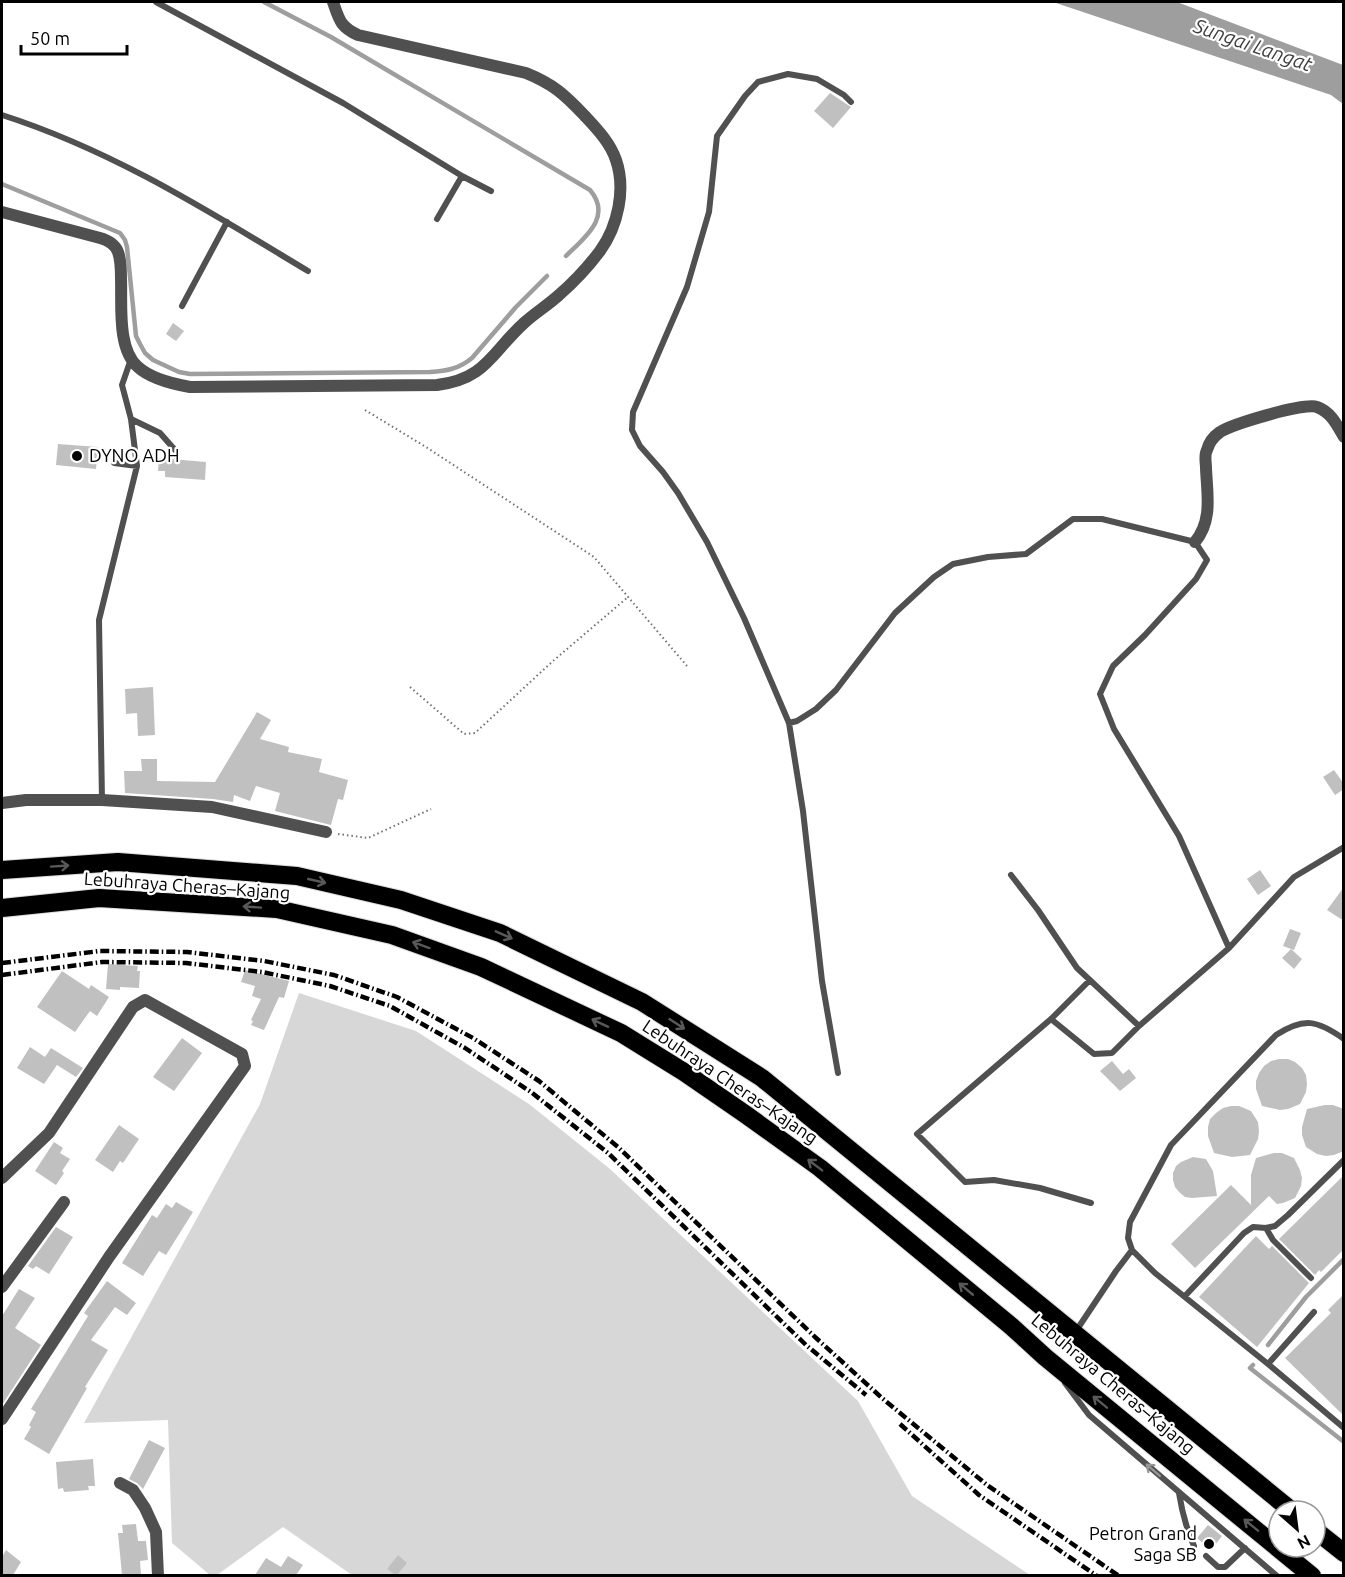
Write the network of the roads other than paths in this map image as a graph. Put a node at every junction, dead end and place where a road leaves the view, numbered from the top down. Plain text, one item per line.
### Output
1 (156, 2) edge
2 (333, 2) edge
3 (851, 102) dead end
4 (2, 115) edge
5 (462, 176) junction
6 (491, 191) dead end
7 (2, 212) edge
8 (437, 219) dead end
9 (227, 222) junction
10 (308, 271) dead end
11 (182, 306) dead end
12 (131, 359) junction
13 (131, 419) junction
14 (1344, 437) edge
15 (175, 450) dead end
16 (114, 463) dead end
17 (137, 466) junction
18 (1195, 542) junction
19 (789, 723) junction
20 (102, 800) junction
21 (2, 803) edge
22 (326, 832) road end
23 (1344, 847) edge
24 (2, 870) edge
25 (1011, 875) dead end
26 (2, 908) edge
27 (1229, 948) junction
28 (1089, 980) junction
29 (1051, 1019) junction
30 (1139, 1026) junction
31 (1344, 1039) edge
32 (838, 1073) dead end
33 (1344, 1160) edge
34 (2, 1178) edge
35 (64, 1202) dead end
36 (1091, 1203) dead end
37 (1266, 1228) junction
38 (1132, 1250) junction
39 (1311, 1278) dead end
40 (2, 1287) edge
41 (1185, 1296) junction
42 (1314, 1312) dead end
43 (1074, 1334) junction
44 (1046, 1357) junction
45 (1268, 1364) junction
46 (2, 1419) edge
47 (1344, 1428) edge
48 (120, 1484) dead end
49 (1179, 1492) junction
50 (1277, 1499) edge
51 (1327, 1540) edge
52 (1194, 1546) dead end
53 (1245, 1548) junction
54 (1344, 1553) edge
55 (1206, 1556) dead end
56 (158, 1575) edge
57 (1277, 1575) edge
58 (1312, 1575) edge

1 - 5 lane
2 - 12 street
3 - 19 lane
4 - 9 lane
5 - 6 lane
5 - 8 lane
7 - 12 street
9 - 10 lane
9 - 11 lane
12 - 13 lane
13 - 15 lane
13 - 17 lane
14 - 18 street
16 - 17 lane
17 - 20 lane
18 - 19 lane
18 - 27 lane
19 - 32 lane
20 - 21 street
20 - 22 street
23 - 27 lane
24 -> 43 highway, Lebuhraya Cheras–Kajang
25 - 28 lane
44 -> 26 highway, Lebuhraya Cheras–Kajang
27 - 30 lane
28 - 29 lane
28 - 30 lane
29 - 30 lane
29 - 36 lane
31 - 38 lane
33 - 37 lane
34 - 46 street
35 - 40 street
37 - 39 lane
37 - 41 lane
38 - 41 lane
38 - 43 lane
41 - 45 lane
42 - 45 lane
43 - 50 highway, Lebuhraya Cheras–Kajang
49 -> 44 lane
58 -> 44 highway, Lebuhraya Cheras–Kajang
45 - 47 lane
48 - 56 street
49 - 52 lane
49 - 53 lane
51 - 54 highway
53 - 55 lane
53 - 57 lane

